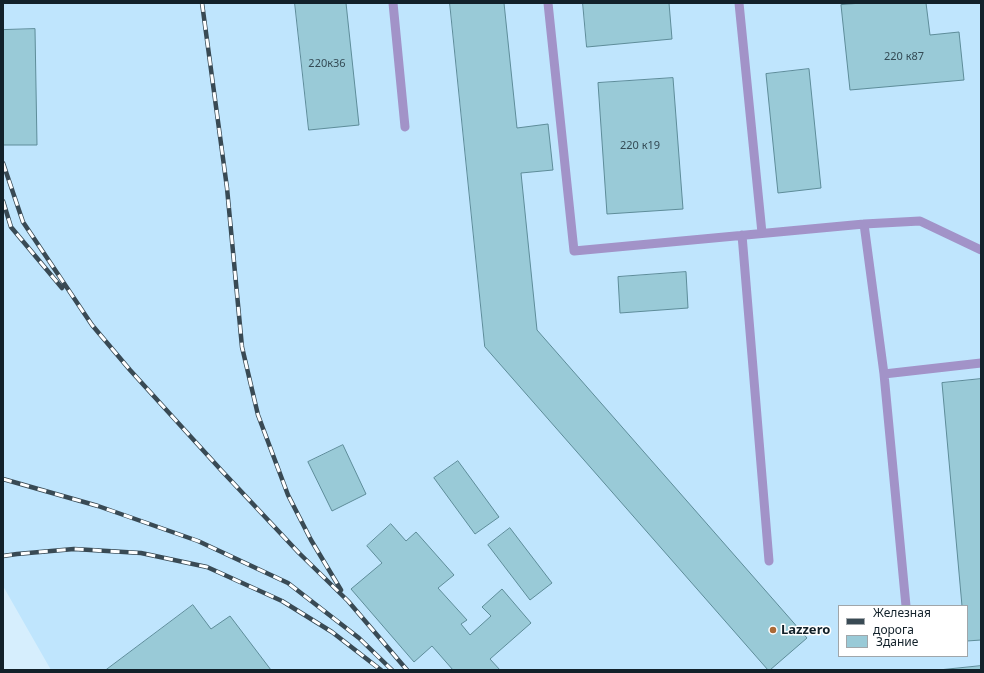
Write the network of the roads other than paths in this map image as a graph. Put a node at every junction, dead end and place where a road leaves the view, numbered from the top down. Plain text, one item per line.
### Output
1 (393, 3) edge
2 (548, 3) edge
3 (739, 3) edge
4 (405, 127) dead end
5 (864, 224) junction
6 (762, 234) junction
7 (742, 236) junction
8 (981, 250) edge
9 (981, 363) edge
10 (884, 374) junction
11 (769, 561) dead end
12 (906, 605) edge

1 - 4 lane
2 - 7 lane
3 - 6 lane
5 - 6 lane
5 - 8 lane
5 - 10 lane
6 - 7 lane
7 - 11 lane
9 - 10 lane
10 - 12 lane

